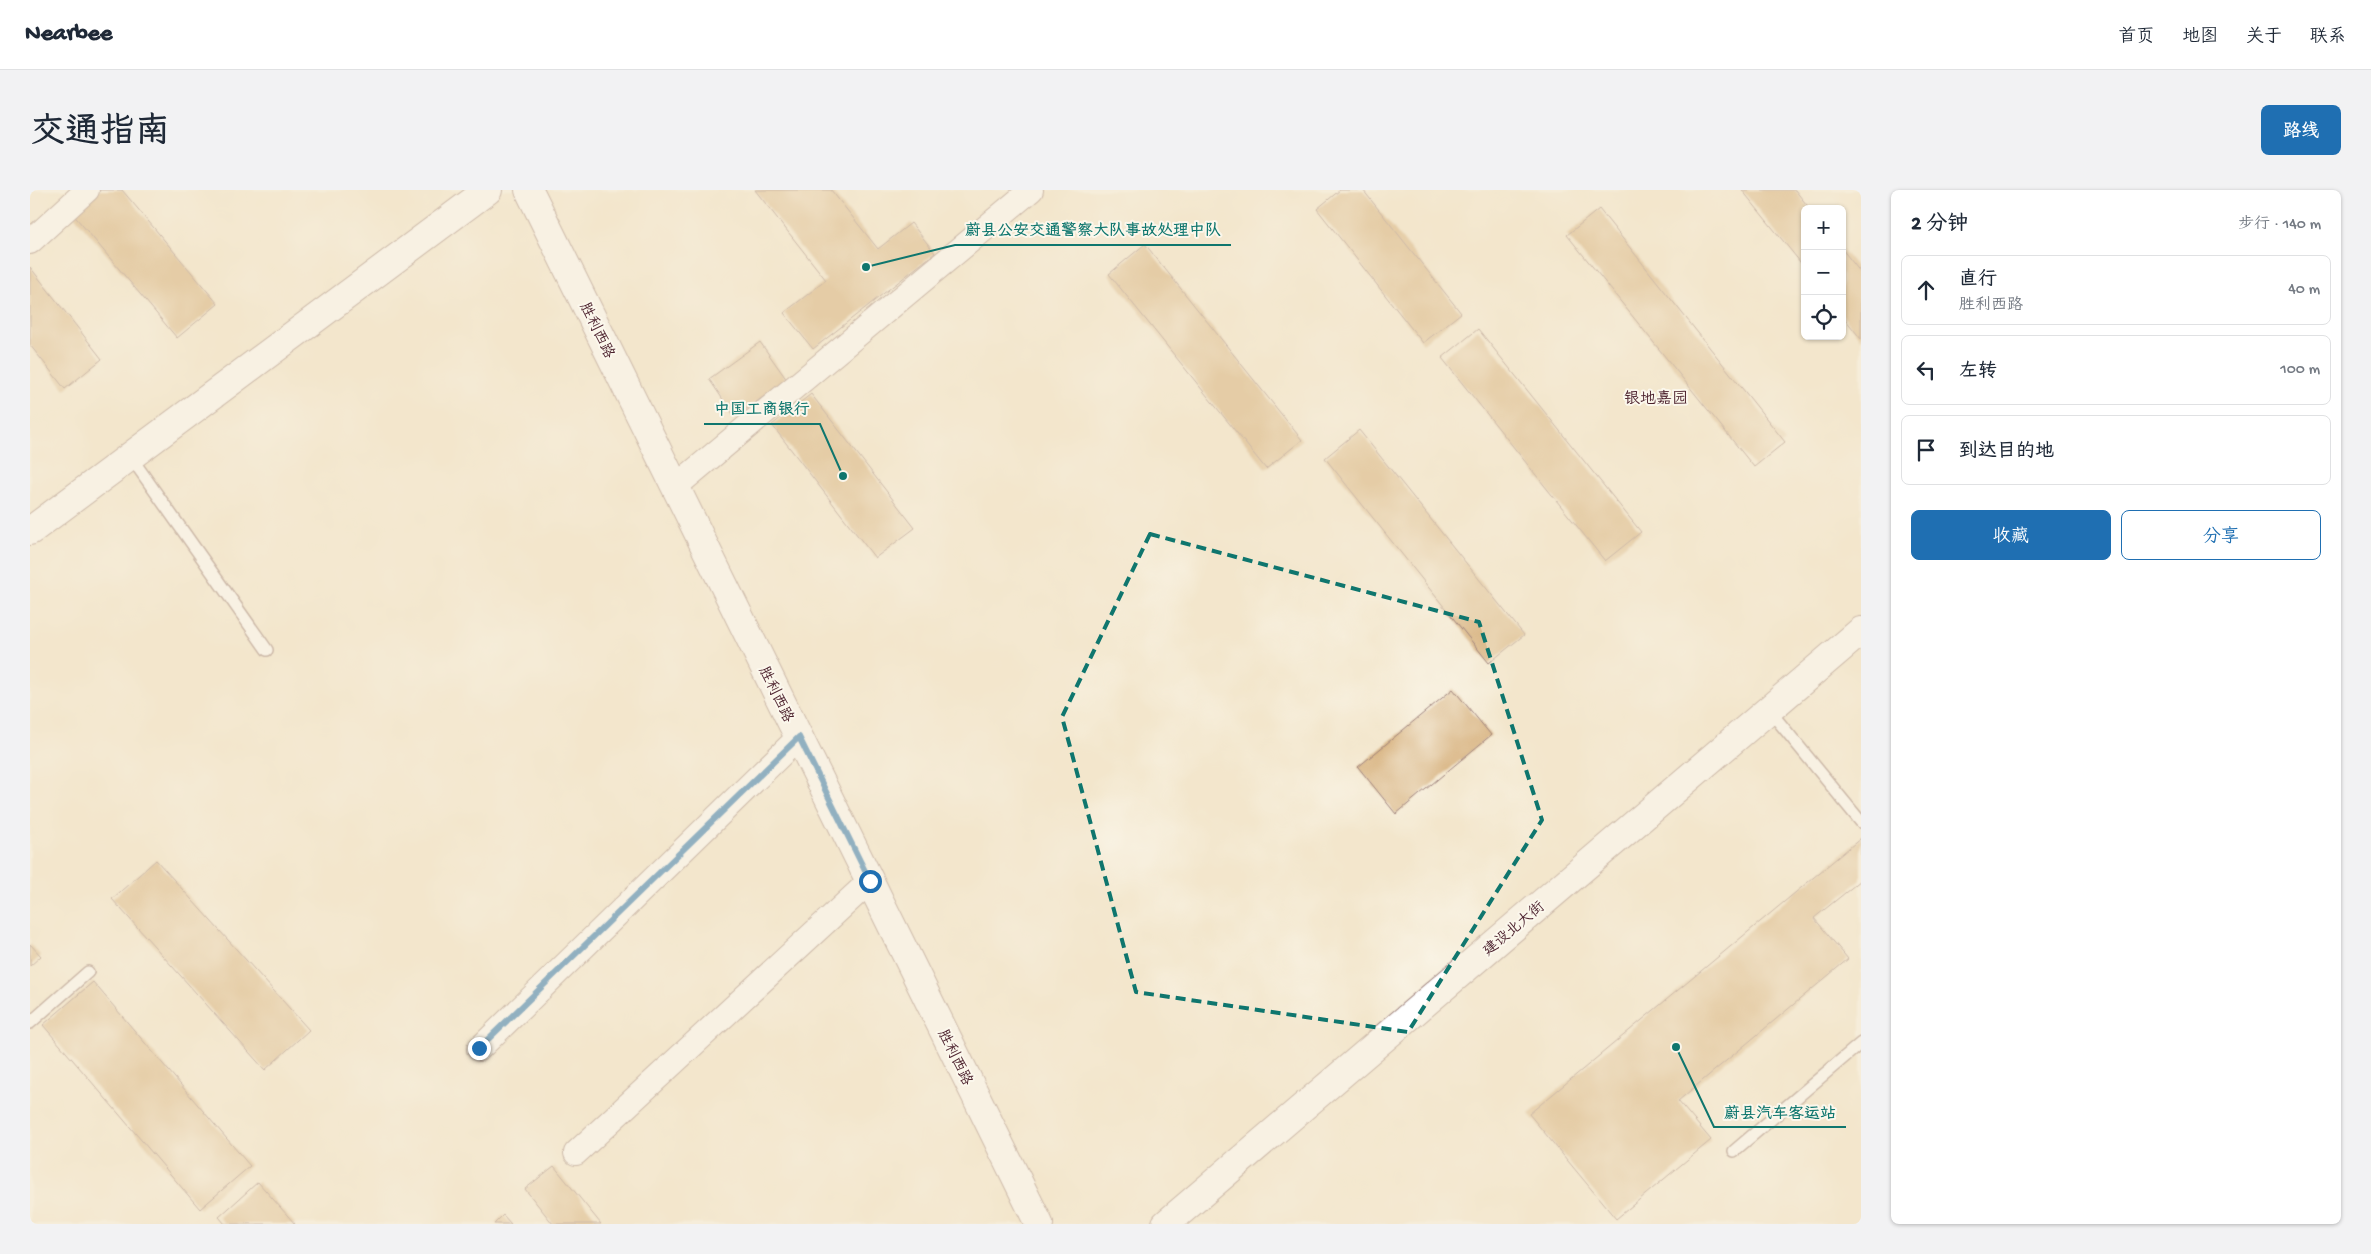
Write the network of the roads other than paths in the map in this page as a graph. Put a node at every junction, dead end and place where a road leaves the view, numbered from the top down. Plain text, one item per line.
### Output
1 (87, 190) edge
2 (488, 190) edge
3 (529, 190) edge
4 (1031, 190) edge
5 (30, 242) edge
6 (130, 456) junction
7 (675, 486) junction
8 (30, 531) edge
9 (1861, 631) edge
10 (267, 650) dead end
11 (1769, 710) junction
12 (799, 737) junction
13 (1861, 822) edge
14 (870, 881) junction
15 (88, 972) dead end
16 (30, 1023) edge
17 (1861, 1043) edge
18 (479, 1048) dead end
19 (1734, 1151) dead end
20 (576, 1153) dead end
21 (1039, 1224) edge
22 (1166, 1224) edge

1 - 5 street
2 - 6 main road
3 - 7 main road, 胜利西路
4 - 7 street
6 - 8 main road
6 - 10 lane
7 - 12 main road, 胜利西路
9 - 11 main road, 建设北大街
11 - 13 lane
11 - 22 main road, 建设北大街
12 - 14 main road, 胜利西路
12 - 18 street
14 - 20 street
14 - 21 main road, 胜利西路
15 - 16 lane
17 - 19 lane

